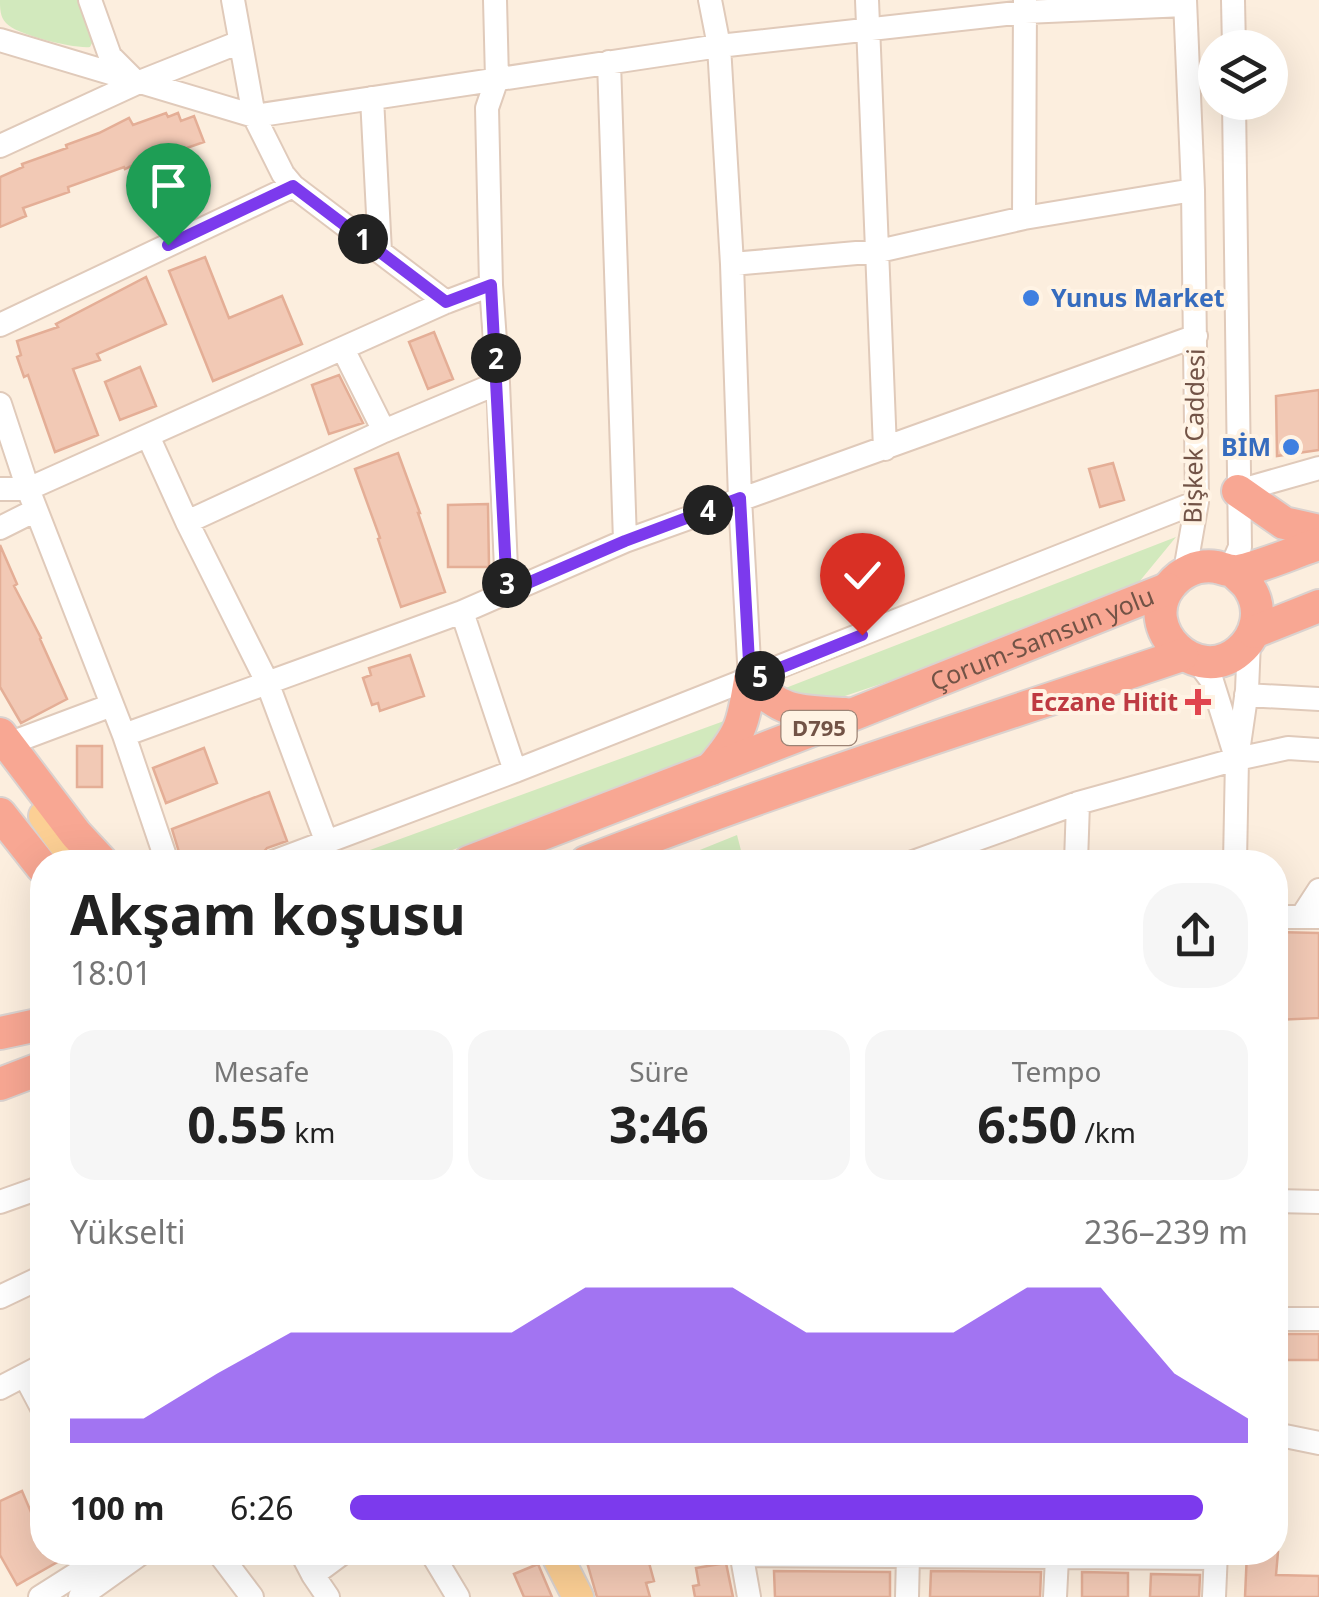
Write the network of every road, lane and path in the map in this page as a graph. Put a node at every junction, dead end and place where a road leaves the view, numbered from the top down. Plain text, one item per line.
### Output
1 (90, 0) edge
2 (233, 0) edge
3 (495, 0) edge
4 (710, 0) edge
5 (867, 0) edge
6 (1234, 0) edge
7 (1185, 2) edge
8 (1025, 6) edge
9 (1234, 30) edge
10 (868, 31) junction
11 (0, 40) edge
12 (240, 42) junction
13 (718, 46) junction
14 (609, 62) junction
15 (497, 79) junction
16 (137, 83) junction
17 (372, 98) junction
18 (254, 116) junction
19 (1234, 120) edge
20 (0, 146) edge
21 (293, 186) junction
22 (1193, 190) junction
23 (1024, 218) junction
24 (879, 251) junction
25 (380, 252) junction
26 (732, 264) junction
27 (491, 285) junction
28 (446, 302) junction
29 (0, 325) edge
30 (1196, 336) junction
31 (344, 349) junction
32 (498, 382) junction
33 (0, 404) edge
34 (384, 431) junction
35 (148, 436) junction
36 (14, 446) junction
37 (886, 448) junction
38 (0, 468) edge
39 (1319, 468) edge
40 (0, 489) edge
41 (1238, 491) junction
42 (740, 498) junction
43 (32, 500) junction
44 (1197, 502) junction
45 (186, 522) junction
46 (0, 528) edge
47 (1319, 531) edge
48 (625, 541) junction
49 (1319, 544) edge
50 (1232, 571) junction
51 (1176, 580) junction
52 (507, 592) junction
53 (1319, 606) edge
54 (462, 612) junction
55 (1252, 637) junction
56 (1190, 658) junction
57 (750, 680) junction
58 (268, 682) junction
59 (1317, 693) edge
60 (1246, 695) junction
61 (112, 706) junction
62 (854, 714) junction
63 (124, 735) junction
64 (3, 746) edge
65 (1319, 750) edge
66 (1236, 759) junction
67 (710, 770) junction
68 (514, 772) junction
69 (1078, 803) junction
70 (0, 814) edge
71 (326, 843) junction
72 (68, 850) edge
73 (91, 850) edge
74 (163, 850) edge
75 (306, 850) edge
76 (500, 850) edge
77 (617, 850) edge
78 (950, 850) edge
79 (1076, 850) edge
80 (1235, 850) edge
81 (30, 853) edge
82 (1319, 890) edge
83 (1310, 916) edge
84 (30, 1026) edge
85 (0, 1034) edge
86 (30, 1073) edge
87 (0, 1084) edge
88 (30, 1087) edge
89 (0, 1096) edge
90 (30, 1191) edge
91 (1288, 1201) edge
92 (0, 1202) edge
93 (1319, 1202) edge
94 (30, 1283) edge
95 (0, 1297) edge
96 (1288, 1319) edge
97 (1319, 1319) edge
98 (30, 1373) edge
99 (0, 1388) edge
100 (1288, 1437) edge
101 (1319, 1443) edge
102 (90, 1565) edge
103 (125, 1565) edge
104 (228, 1565) edge
105 (308, 1565) edge
106 (326, 1565) edge
107 (439, 1565) edge
108 (562, 1565) edge
109 (744, 1565) edge
110 (908, 1565) edge
111 (1057, 1565) edge
112 (1216, 1565) edge
113 (313, 1575) junction
114 (40, 1597) edge
115 (80, 1597) edge
116 (252, 1597) edge
117 (328, 1597) edge
118 (458, 1597) edge
119 (578, 1597) edge
120 (749, 1597) edge
121 (908, 1597) edge
122 (1055, 1597) edge
123 (1214, 1597) edge

1 - 16 street
2 - 12 street
3 - 15 street
4 - 13 street
5 - 10 street
6 - 9 street
7 - 8 street
7 - 22 street, Bişkek Caddesi
8 - 10 street
8 - 23 street
10 - 13 street
10 - 24 street
11 - 16 street
12 - 16 street
12 - 18 street
13 - 14 street
13 - 26 street
14 - 15 street
14 - 48 street
15 - 17 street
15 - 27 street
16 - 18 street
16 - 20 street
17 - 18 street
17 - 25 street
18 - 21 street
19 - 41 street, Bişkek Caddesi
21 - 25 street
21 - 29 street
22 - 23 street
22 - 30 street, Bişkek Caddesi
23 - 24 street
24 - 26 street
24 - 37 street
25 - 28 street
26 - 42 street
27 - 28 street
27 - 32 street
28 - 31 street
30 - 37 street
30 - 44 street, Bişkek Caddesi
31 - 34 street
31 - 35 street
32 - 34 street
32 - 52 street
33 - 36 street
34 - 45 street
35 - 43 street
35 - 45 street
36 - 38 street
36 - 43 street
37 - 42 street
39 - 41 street
40 - 43 street
41 - 47 highway
41 - 50 street, Bişkek Caddesi
42 - 48 street
42 - 57 street
43 - 46 street
43 - 61 street
44 - 51 street, Bişkek Caddesi
44 - 57 street
45 - 58 street
48 - 52 street
49 - 50 highway, Çorum-Samsun yolu / D795
50 - 51 highway, Çorum-Samsun yolu / D795
50 - 55 highway
51 - 56 highway, Çorum-Samsun yolu
51 - 62 highway, Çorum-Samsun yolu / D795
52 - 54 street
53 - 55 highway
54 - 58 street
54 - 68 street
55 - 56 highway, D795
55 - 60 street
56 - 66 street
56 - 77 highway, D795
57 - 62 highway
57 - 67 highway
57 - 68 street
58 - 63 street
58 - 71 street
59 - 60 street
60 - 66 street
61 - 63 street
61 - 64 street
62 - 67 highway, Çorum-Samsun yolu / D795
63 - 74 street
64 - 72 main road
64 - 73 highway
65 - 66 street
66 - 69 street
66 - 80 street
67 - 76 highway, Çorum-Samsun yolu / D795
68 - 71 street
69 - 78 street
69 - 79 street
70 - 81 highway
71 - 75 street
82 - 83 street
84 - 85 highway
86 - 87 highway
88 - 89 highway
90 - 92 street
91 - 93 street
94 - 95 street
96 - 97 street
98 - 99 street
100 - 101 street
102 - 114 street
103 - 115 street
104 - 116 street
105 - 113 street
106 - 113 street
107 - 118 street
108 - 119 main road
109 - 120 street
110 - 121 street
111 - 122 street
112 - 123 street
113 - 117 street

